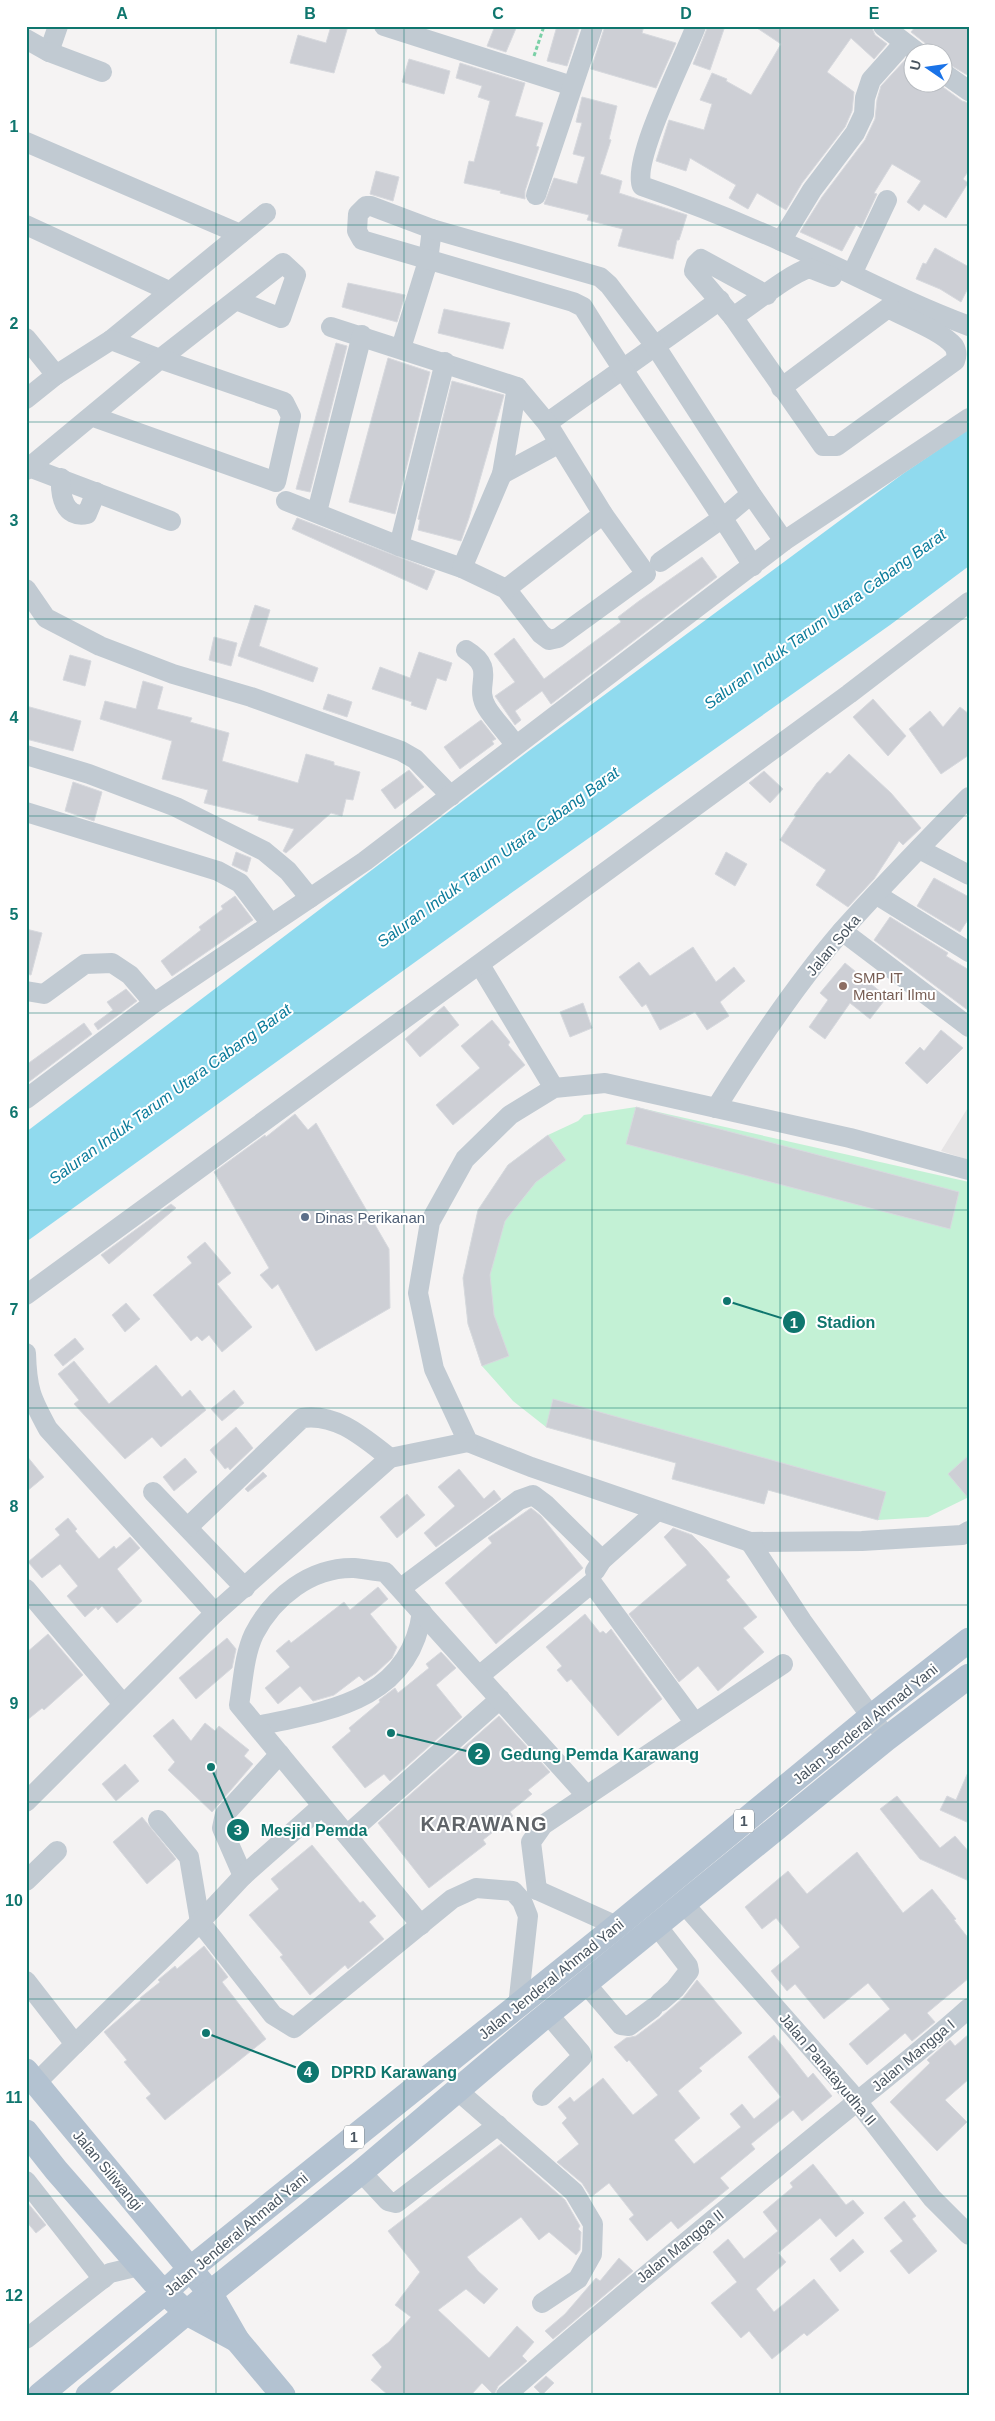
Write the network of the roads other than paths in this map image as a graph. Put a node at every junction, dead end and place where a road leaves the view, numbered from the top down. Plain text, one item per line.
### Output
1 (58, 26) edge
2 (384, 26) edge
3 (592, 26) edge
4 (696, 26) edge
5 (883, 26) edge
6 (26, 39) edge
7 (903, 42) edge
8 (49, 52) junction
9 (902, 55) edge
10 (102, 72) dead end
11 (952, 79) edge
12 (572, 86) junction
13 (969, 91) edge
14 (26, 142) edge
15 (536, 195) dead end
16 (887, 200) dead end
17 (266, 213) dead end
18 (26, 225) edge
19 (432, 229) junction
20 (240, 234) junction
21 (781, 241) junction
22 (428, 261) junction
23 (852, 274) junction
24 (169, 291) junction
25 (767, 295) junction
26 (720, 300) junction
27 (240, 302) dead end
28 (888, 308) junction
29 (733, 317) junction
30 (969, 326) edge
31 (331, 327) dead end
32 (362, 335) junction
33 (26, 338) edge
34 (111, 340) junction
35 (656, 347) junction
36 (401, 348) junction
37 (160, 359) junction
38 (445, 362) junction
39 (622, 371) junction
40 (56, 375) junction
41 (518, 387) junction
42 (781, 388) junction
43 (26, 399) edge
44 (91, 416) junction
45 (969, 418) edge
46 (547, 424) junction
47 (558, 444) junction
48 (27, 468) edge
49 (502, 474) junction
50 (61, 478) junction
51 (96, 492) junction
52 (751, 494) junction
53 (286, 501) dead end
54 (317, 512) junction
55 (603, 514) junction
56 (724, 517) junction
57 (171, 521) dead end
58 (784, 541) junction
59 (399, 546) junction
60 (660, 562) dead end
61 (753, 566) junction
62 (462, 568) junction
63 (506, 588) junction
64 (26, 589) edge
65 (969, 602) edge
66 (466, 650) dead end
67 (515, 745) junction
68 (26, 755) edge
69 (451, 796) junction
70 (969, 797) edge
71 (26, 812) edge
72 (918, 849) junction
73 (969, 875) edge
74 (877, 895) junction
75 (310, 898) junction
76 (271, 924) junction
77 (842, 931) junction
78 (969, 952) edge
79 (480, 965) junction
80 (26, 991) edge
81 (154, 1003) junction
82 (969, 1027) edge
83 (554, 1088) junction
84 (26, 1099) edge
85 (716, 1108) junction
86 (969, 1170) edge
87 (26, 1295) edge
88 (26, 1353) edge
89 (468, 1442) junction
90 (390, 1458) junction
91 (153, 1492) dead end
92 (657, 1511) junction
93 (188, 1527) junction
94 (969, 1532) edge
95 (750, 1542) junction
96 (602, 1560) junction
97 (592, 1582) junction
98 (245, 1588) junction
99 (401, 1588) junction
100 (26, 1589) edge
101 (422, 1612) junction
102 (215, 1613) junction
103 (969, 1640) edge
104 (783, 1664) dead end
105 (480, 1676) junction
106 (969, 1676) edge
107 (500, 1698) junction
108 (123, 1704) junction
109 (872, 1716) junction
110 (695, 1723) junction
111 (257, 1726) junction
112 (886, 1739) junction
113 (280, 1754) junction
114 (586, 1795) junction
115 (26, 1802) edge
116 (322, 1806) junction
117 (158, 1820) dead end
118 (347, 1835) junction
119 (57, 1851) dead end
120 (243, 1876) junction
121 (26, 1881) edge
122 (529, 1895) junction
123 (684, 1904) junction
124 (200, 1922) junction
125 (421, 1925) junction
126 (617, 1926) junction
127 (657, 1926) junction
128 (636, 1943) junction
129 (26, 1981) edge
130 (586, 1984) junction
131 (518, 2006) junction
132 (969, 2008) edge
133 (543, 2018) junction
134 (75, 2044) junction
135 (29, 2082) edge
136 (458, 2091) junction
137 (542, 2096) dead end
138 (857, 2101) junction
139 (498, 2125) junction
140 (26, 2132) edge
141 (362, 2172) junction
142 (26, 2181) edge
143 (969, 2235) edge
144 (140, 2266) junction
145 (190, 2269) junction
146 (103, 2279) junction
147 (165, 2292) junction
148 (210, 2293) junction
149 (542, 2303) dead end
150 (187, 2312) junction
151 (26, 2339) edge
152 (237, 2340) junction
153 (40, 2395) edge
154 (88, 2395) edge
155 (283, 2395) edge
156 (506, 2395) edge

1 - 8 street
2 - 12 street
3 - 12 street
4 - 21 street
5 - 7 street
6 - 8 street
8 - 10 street
9 - 21 street
11 - 13 street
12 - 15 street
14 - 20 street
16 - 23 street
17 - 20 street
18 - 24 street
19 - 22 street
19 - 22 street
19 - 35 street
20 - 24 street
21 - 23 street
22 - 36 street
22 - 39 street
23 - 30 street
24 - 34 street
25 - 26 street
25 - 28 street
25 - 29 street
26 - 29 street
26 - 35 street
27 - 37 street
28 - 42 street
28 - 42 street
29 - 42 street
31 - 32 street
32 - 36 street
32 - 54 street
33 - 40 street
34 - 37 street
34 - 40 street
35 - 39 street
35 - 52 street
36 - 38 street
37 - 44 street
37 - 44 street
38 - 41 street
38 - 59 street
39 - 46 street
39 - 56 street
40 - 43 street
41 - 46 street
41 - 49 street
44 - 48 street
45 - 58 street
46 - 47 street
47 - 49 street
47 - 55 street
48 - 50 street
49 - 62 street
50 - 51 street
50 - 51 street
51 - 57 street
52 - 56 street
52 - 58 street
53 - 54 street
54 - 59 street
55 - 63 street
55 - 63 street
56 - 60 street
56 - 61 street
58 - 61 street
59 - 62 street
61 - 67 street
62 - 63 street
64 - 69 street
65 - 79 street
66 - 67 street
67 - 69 street
68 - 75 street
69 - 75 street
70 - 72 street, Jalan Soka
71 - 76 street
72 - 73 street
72 - 74 street, Jalan Soka
74 - 77 street, Jalan Soka
74 - 78 street
75 - 76 street
76 - 81 street
77 - 82 street
77 - 85 street, Jalan Soka
79 - 83 street
79 - 87 street
80 - 81 street
81 - 84 street
83 - 85 street
83 - 89 street
85 - 86 street
88 - 102 street
89 - 90 street
89 - 92 street
90 - 93 street
90 - 98 street
91 - 93 street
92 - 95 street
92 - 96 street
93 - 98 street
94 - 95 street
95 - 109 street
96 - 97 street
96 - 99 street
97 - 105 street
97 - 110 street
98 - 102 street
99 - 101 street
99 - 111 street
100 - 108 street
101 - 105 street
101 - 111 street
102 - 108 street
103 - 109 main road, Jalan Jenderal Ahmad Yani / 1
104 - 110 street
105 - 107 street
106 - 112 main road, Jalan Jenderal Ahmad Yani / 1
107 - 114 street
107 - 118 street
108 - 115 street
109 - 112 street
109 - 126 main road, Jalan Jenderal Ahmad Yani / 1
110 - 114 street
111 - 113 street
112 - 123 main road, Jalan Jenderal Ahmad Yani / 1
113 - 116 street
113 - 120 street
114 - 122 street
116 - 118 street
116 - 120 street
117 - 124 street
118 - 125 street
119 - 121 street
120 - 124 street
122 - 125 street
122 - 126 street
122 - 131 street
123 - 127 main road, Jalan Jenderal Ahmad Yani / 1
123 - 138 street, Jalan Panatayudha II
124 - 125 street
124 - 134 street
126 - 128 main road
126 - 131 main road, Jalan Jenderal Ahmad Yani / 1
127 - 128 main road, Jalan Jenderal Ahmad Yani / 1
127 - 130 street
128 - 130 main road, Jalan Jenderal Ahmad Yani / 1
129 - 134 street
130 - 133 main road, Jalan Jenderal Ahmad Yani / 1
131 - 133 main road
131 - 145 main road, Jalan Jenderal Ahmad Yani / 1
132 - 138 street, Jalan Mangga I
133 - 136 main road, Jalan Jenderal Ahmad Yani / 1
133 - 137 street
134 - 135 street
135 - 145 main road, Jalan Siliwangi
136 - 139 street
136 - 141 main road, Jalan Jenderal Ahmad Yani / 1
138 - 143 street, Jalan Panatayudha II
138 - 156 street, Jalan Mangga II
139 - 141 street
139 - 149 street
140 - 144 main road
141 - 148 main road, Jalan Jenderal Ahmad Yani / 1
142 - 146 street
144 - 146 street
144 - 147 main road
145 - 147 main road, Jalan Jenderal Ahmad Yani / 1
145 - 148 main road, Jalan Siliwangi
146 - 151 street
147 - 150 main road
147 - 153 main road, Jalan Jenderal Ahmad Yani / 1
148 - 150 main road, Jalan Jenderal Ahmad Yani / 1
148 - 152 main road, Jalan Siliwangi
150 - 152 main road
150 - 154 main road, Jalan Jenderal Ahmad Yani / 1
152 - 155 main road

